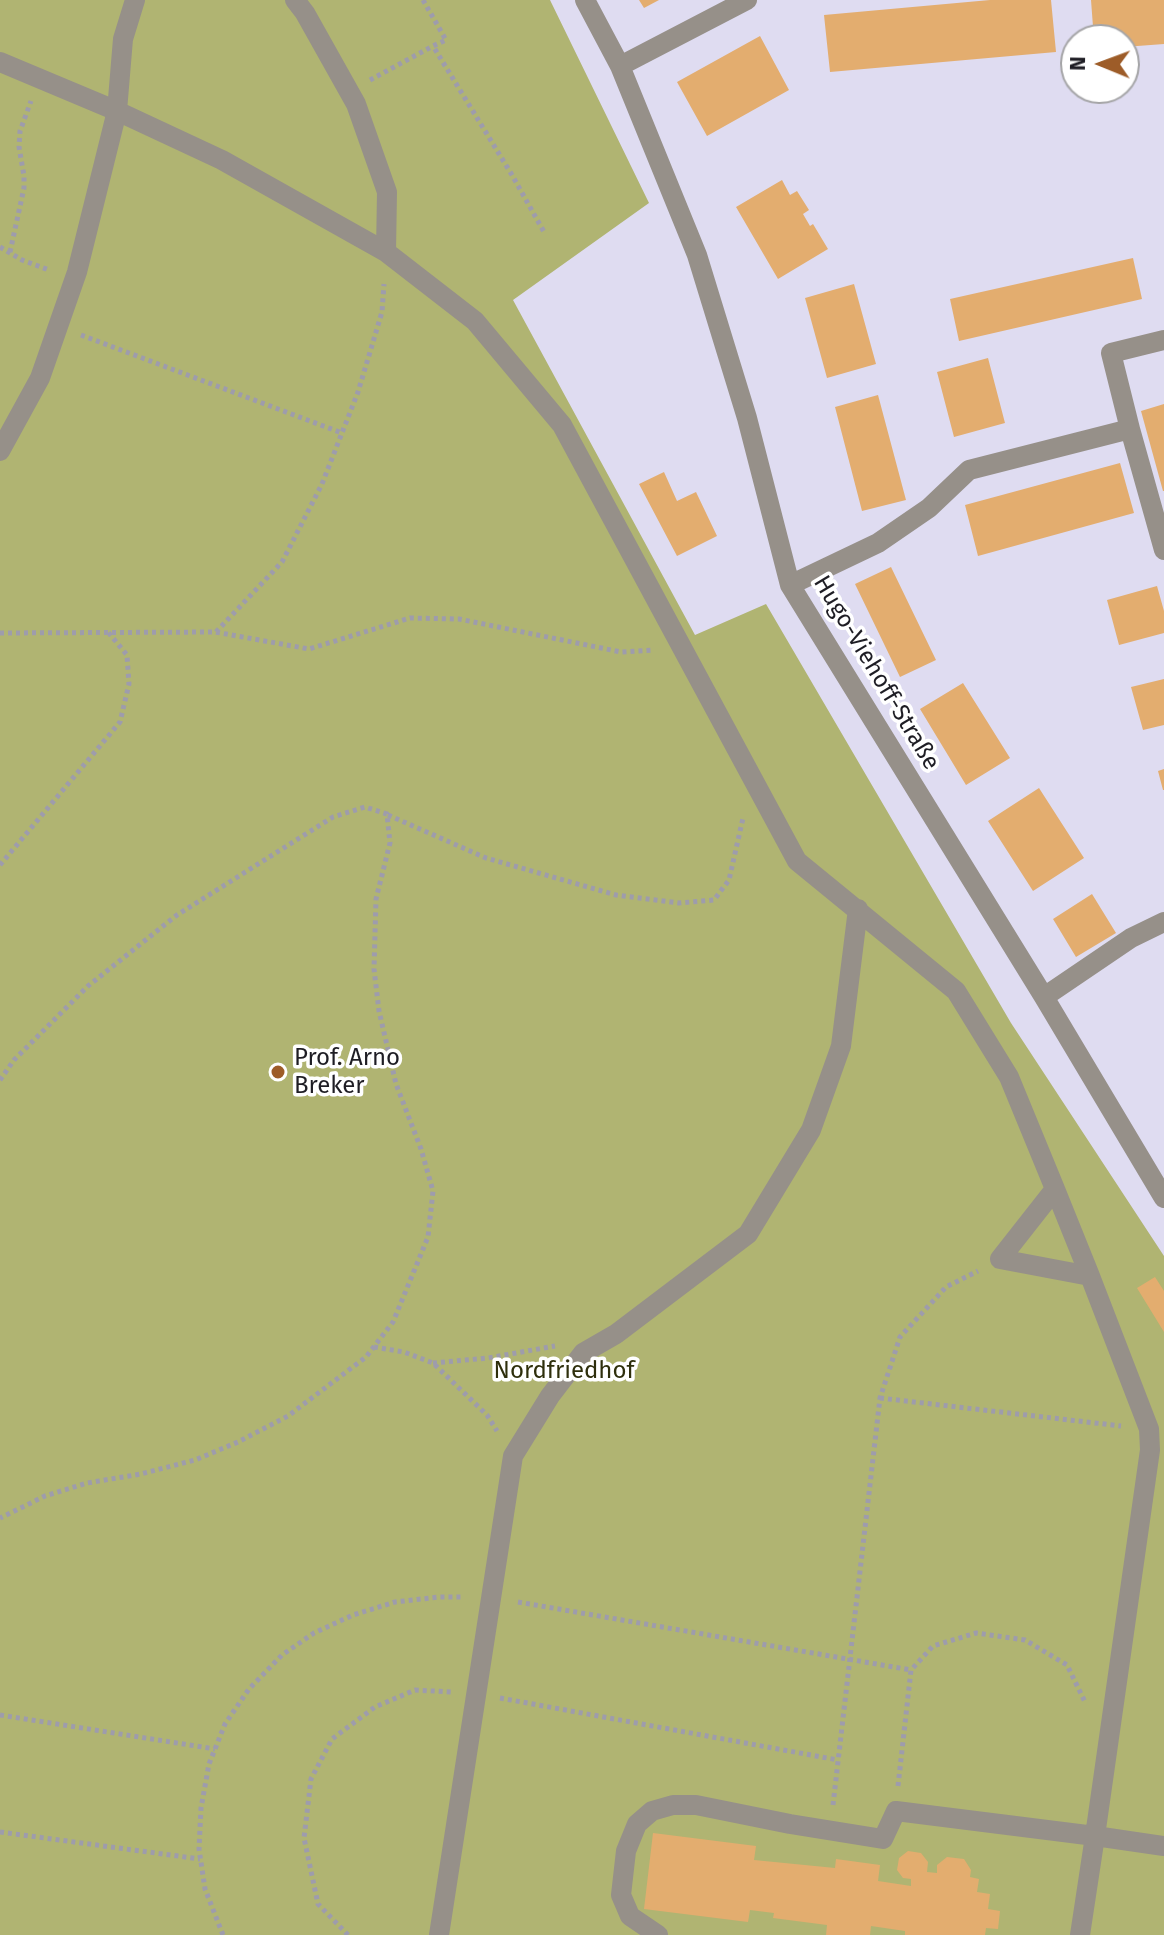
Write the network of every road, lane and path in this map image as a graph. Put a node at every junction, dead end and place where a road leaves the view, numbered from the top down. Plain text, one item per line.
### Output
1 (135, 0) edge
2 (295, 0) edge
3 (423, 0) edge
4 (585, 0) edge
5 (747, 0) edge
6 (433, 46) junction
7 (0, 62) edge
8 (620, 66) junction
9 (39, 79) junction
10 (350, 92) junction
11 (117, 111) junction
12 (544, 232) dead end
13 (0, 247) edge
14 (10, 252) junction
15 (386, 252) junction
16 (74, 280) junction
17 (58, 327) junction
18 (1164, 340) edge
19 (1130, 429) junction
20 (342, 433) junction
21 (0, 451) edge
22 (1164, 550) edge
23 (790, 585) junction
24 (107, 631) junction
25 (215, 632) junction
26 (0, 633) edge
27 (682, 648) junction
28 (756, 785) junction
29 (387, 814) junction
30 (0, 865) edge
31 (858, 909) junction
32 (1164, 922) edge
33 (1044, 997) junction
34 (0, 1080) edge
35 (1055, 1189) junction
36 (1164, 1198) edge
37 (1000, 1259) junction
38 (1090, 1276) junction
39 (570, 1343) dead end
40 (374, 1347) junction
41 (433, 1363) junction
42 (880, 1398) junction
43 (1149, 1429) junction
44 (513, 1456) junction
45 (0, 1518) edge
46 (492, 1597) junction
47 (850, 1661) junction
48 (911, 1670) junction
49 (477, 1694) junction
50 (1113, 1710) junction
51 (0, 1715) edge
52 (215, 1749) junction
53 (838, 1760) junction
54 (896, 1811) junction
55 (830, 1831) junction
56 (0, 1832) edge
57 (1095, 1836) junction
58 (1164, 1846) edge
59 (200, 1859) junction
60 (223, 1935) edge
61 (348, 1935) edge
62 (439, 1935) edge
63 (658, 1935) edge
64 (1080, 1935) edge

1 - 11 street
2 - 10 street
3 - 6 path
4 - 8 street, Hugo-Viehoff-Straße
5 - 8 street
6 - 10 path
6 - 12 path
7 - 9 street
8 - 23 street, Hugo-Viehoff-Straße
9 - 11 street
9 - 14 path
10 - 15 street
11 - 15 street
11 - 16 street
13 - 14 path
14 - 16 path
15 - 20 path
15 - 27 street
16 - 17 street
17 - 20 path
17 - 21 street
18 - 19 street
19 - 22 street
19 - 23 street
20 - 25 path
23 - 33 street, Hugo-Viehoff-Straße
24 - 25 path
24 - 26 path
24 - 30 path
25 - 27 path
27 - 28 street
28 - 29 path
28 - 31 street
29 - 34 path
29 - 40 path
31 - 35 street
31 - 44 street
32 - 33 street
33 - 36 street, Hugo-Viehoff-Straße
35 - 37 street
35 - 38 street
37 - 38 street
37 - 42 path
38 - 43 street
39 - 41 path
40 - 41 path
40 - 45 path
41 - 44 path
42 - 43 path
42 - 47 path
43 - 50 street
44 - 46 street
46 - 47 path
46 - 49 street
46 - 52 path
47 - 48 path
47 - 53 path
48 - 50 path
48 - 54 path
49 - 53 path
49 - 61 path
49 - 62 street
50 - 57 street
51 - 52 path
52 - 59 path
53 - 55 path
54 - 55 street
54 - 57 street
55 - 63 street
56 - 59 path
57 - 58 street
57 - 64 street
59 - 60 path

